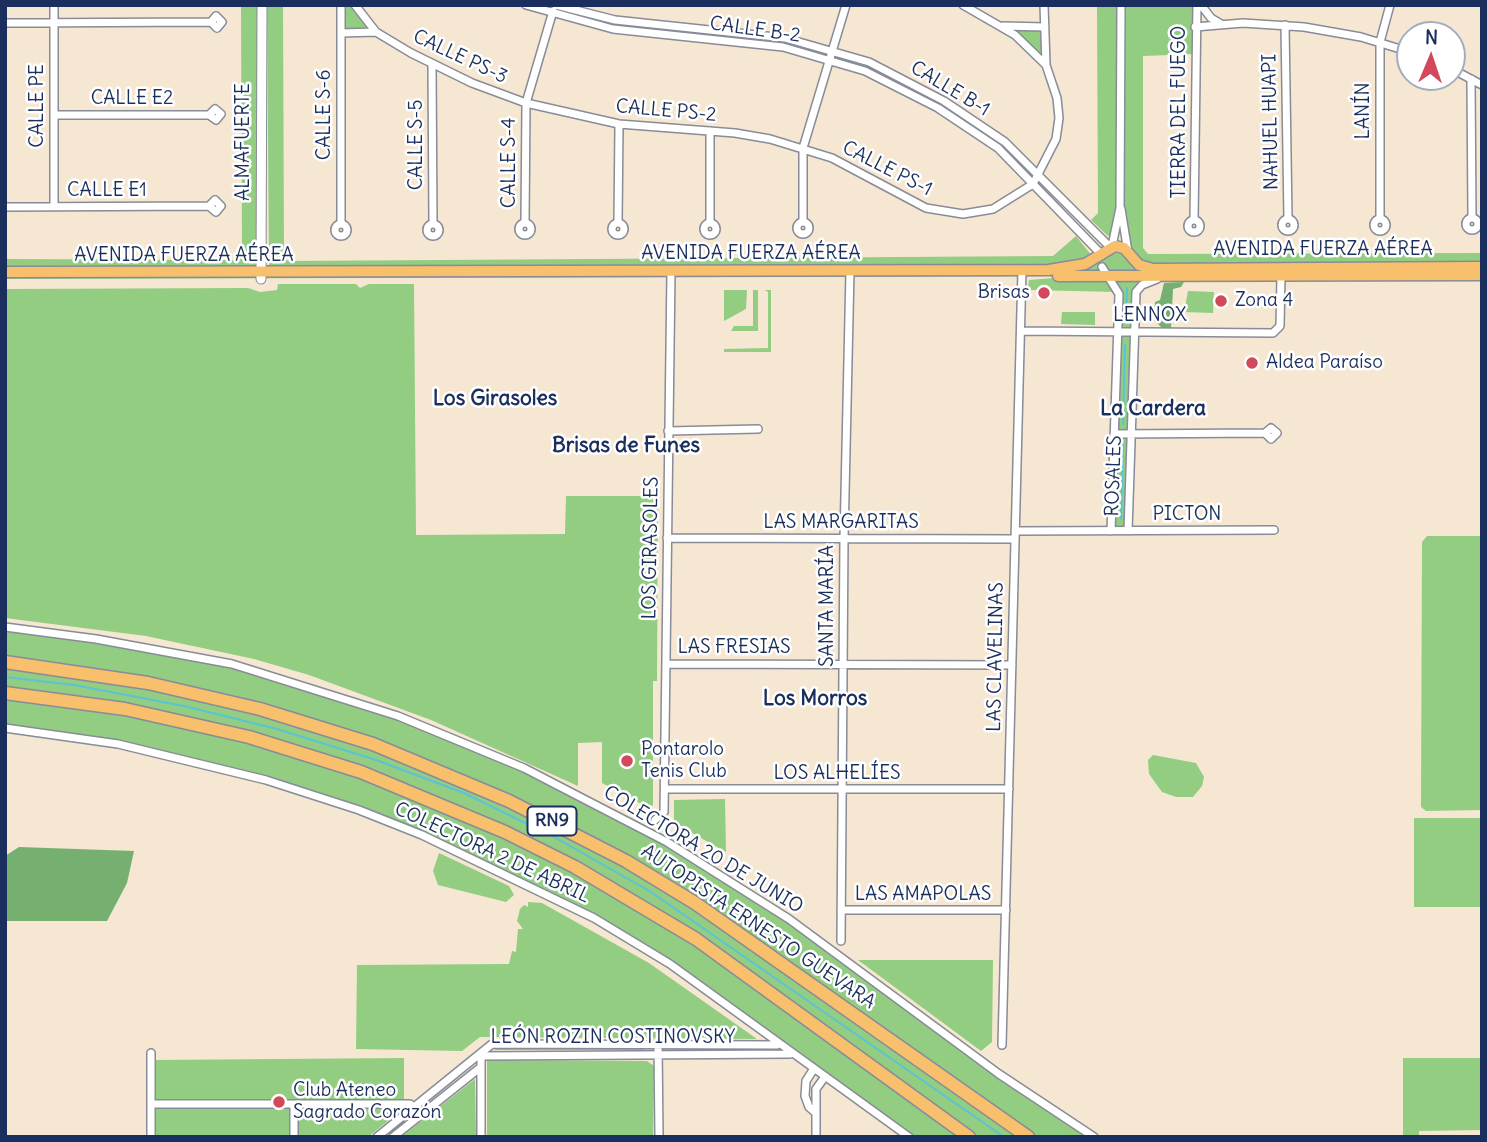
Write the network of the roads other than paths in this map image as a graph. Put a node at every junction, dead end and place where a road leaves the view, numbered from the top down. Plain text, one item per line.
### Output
1 (54, 5) edge
2 (262, 5) edge
3 (341, 5) edge
4 (355, 5) edge
5 (526, 5) edge
6 (555, 5) edge
7 (846, 5) edge
8 (963, 5) edge
9 (1044, 5) edge
10 (1121, 5) edge
11 (1199, 5) edge
12 (1390, 5) edge
13 (551, 14) junction
14 (211, 22) dead end
15 (5, 23) edge
16 (54, 23) junction
17 (1222, 24) junction
18 (1000, 25) junction
19 (1285, 25) junction
20 (1045, 27) junction
21 (1195, 27) junction
22 (376, 32) junction
23 (341, 33) junction
24 (1380, 42) junction
25 (1396, 47) edge
26 (833, 51) junction
27 (830, 60) junction
28 (432, 65) junction
29 (1046, 65) junction
30 (1466, 76) edge
31 (1471, 79) junction
32 (1482, 85) edge
33 (944, 101) junction
34 (526, 103) junction
35 (938, 108) junction
36 (54, 115) junction
37 (209, 115) dead end
38 (619, 124) junction
39 (710, 131) junction
40 (803, 148) junction
41 (1040, 175) junction
42 (1033, 184) junction
43 (209, 206) dead end
44 (5, 207) edge
45 (54, 207) junction
46 (1121, 208) junction
47 (1472, 218) dead end
48 (1288, 219) dead end
49 (1380, 219) dead end
50 (1195, 220) dead end
51 (803, 222) dead end
52 (525, 223) dead end
53 (618, 223) dead end
54 (710, 223) dead end
55 (341, 224) dead end
56 (433, 224) dead end
57 (1129, 254) junction
58 (1108, 262) junction
59 (1482, 267) edge
60 (5, 272) edge
61 (1022, 273) junction
62 (850, 274) junction
63 (671, 275) junction
64 (1482, 275) edge
65 (261, 276) junction
66 (1168, 276) junction
67 (1281, 276) junction
68 (5, 279) edge
69 (1021, 331) junction
70 (1117, 332) junction
71 (1135, 332) junction
72 (758, 429) dead end
73 (668, 431) junction
74 (1265, 433) dead end
75 (1114, 434) junction
76 (1131, 434) junction
77 (1274, 530) dead end
78 (1111, 531) junction
79 (1128, 531) junction
80 (1015, 535) junction
81 (667, 538) junction
82 (844, 538) junction
83 (5, 627) edge
84 (5, 662) edge
85 (666, 664) junction
86 (843, 664) junction
87 (1012, 665) junction
88 (5, 692) edge
89 (5, 728) edge
90 (664, 789) junction
91 (1009, 789) junction
92 (842, 791) junction
93 (655, 820) dead end
94 (841, 910) junction
95 (1006, 910) junction
96 (841, 941) dead end
97 (659, 1044) junction
98 (779, 1045) junction
99 (1002, 1045) dead end
100 (151, 1053) dead end
101 (659, 1054) junction
102 (791, 1054) junction
103 (481, 1056) junction
104 (481, 1068) junction
105 (813, 1070) junction
106 (824, 1078) junction
107 (151, 1104) junction
108 (294, 1104) junction
109 (416, 1106) junction
110 (422, 1114) junction
111 (816, 1114) junction
112 (151, 1137) edge
113 (294, 1137) edge
114 (377, 1137) edge
115 (393, 1137) edge
116 (481, 1137) edge
117 (659, 1137) edge
118 (816, 1137) edge
119 (909, 1137) edge
120 (969, 1137) edge
121 (1028, 1137) edge
122 (1094, 1137) edge

1 - 16 street, CALLE PE
2 - 65 street, ALMAFUERTE
3 - 23 street, CALLE S-6
4 - 22 street, CALLE PS-3
5 - 13 street, CALLE B-2
6 - 13 street, CALLE S-4
6 - 26 street, CALLE B-2
7 - 26 street
8 - 18 street
9 - 20 street
10 - 46 street
11 - 17 street
11 - 21 street, TIERRA DEL FUEGO
12 - 24 street, LANÍN
13 - 27 street, CALLE B-2
13 - 34 street, CALLE S-4
14 - 16 street
15 - 16 street
16 - 36 street, CALLE PE
17 - 19 street
17 - 21 street
18 - 20 street
18 - 29 street
19 - 24 street
19 - 48 street, NAHUEL HUAPI
20 - 29 street
21 - 50 street, TIERRA DEL FUEGO
22 - 23 street
22 - 28 street, CALLE PS-3
23 - 55 street, CALLE S-6
24 - 25 street
24 - 49 street, LANÍN
26 - 27 street
26 - 33 street, CALLE B-1
27 - 35 street, CALLE B-1
27 - 40 street
28 - 34 street, CALLE PS-3
28 - 56 street, CALLE S-5
29 - 41 street
30 - 31 street
31 - 32 street
31 - 47 street
33 - 35 street
33 - 41 street, CALLE B-1
34 - 38 street, CALLE PS-2
34 - 52 street, CALLE S-4
35 - 42 street, CALLE B-1
36 - 37 street, CALLE E2
36 - 45 street, CALLE PE
38 - 39 street, CALLE PS-2
38 - 53 street
39 - 40 street, CALLE PS-2
39 - 54 street
40 - 42 street, CALLE PS-1
40 - 51 street
41 - 42 street
41 - 58 street, CALLE B-1
42 - 58 street, CALLE B-1
43 - 45 street, CALLE E1
44 - 45 street, CALLE E1
46 - 57 street
46 - 58 street
57 - 58 main road, AVENIDA FUERZA AÉREA
57 - 58 main road
57 - 59 main road, AVENIDA FUERZA AÉREA
58 - 61 main road, AVENIDA FUERZA AÉREA
58 - 61 main road, AVENIDA FUERZA AÉREA
58 - 66 main road, AVENIDA FUERZA AÉREA
58 - 70 street, ROSALES
60 - 65 main road, AVENIDA FUERZA AÉREA
61 - 62 main road, AVENIDA FUERZA AÉREA
61 - 69 street, LAS CLAVELINAS
62 - 63 main road, AVENIDA FUERZA AÉREA
62 - 82 street, SANTA MARÍA
63 - 65 main road, AVENIDA FUERZA AÉREA
63 - 73 street, LOS GIRASOLES
64 - 67 main road, AVENIDA FUERZA AÉREA
65 - 68 main road, AVENIDA FUERZA AÉREA
66 - 67 main road, AVENIDA FUERZA AÉREA
66 - 71 street, ROSALES
67 - 71 street, LENNOX
69 - 70 street, LENNOX
69 - 80 street, LAS CLAVELINAS
70 - 71 street, LENNOX
70 - 75 street, ROSALES
71 - 76 street, ROSALES
72 - 73 street
73 - 81 street, LOS GIRASOLES
74 - 76 street
75 - 76 street
75 - 78 street, ROSALES
76 - 79 street, ROSALES
77 - 79 street, PICTON
78 - 79 street, PICTON
78 - 80 street, PICTON
80 - 82 street, LAS MARGARITAS
80 - 87 street, LAS CLAVELINAS
81 - 82 street, LAS MARGARITAS
81 - 85 street, LOS GIRASOLES
82 - 86 street, SANTA MARÍA
83 - 122 street, COLECTORA 20 DE JUNIO
84 - 121 highway, AUTOPISTA ERNESTO GUEVARA / RN9
85 - 86 street, LAS FRESIAS
85 - 90 street, LOS GIRASOLES
86 - 87 street, LAS FRESIAS
86 - 92 street, SANTA MARÍA
87 - 91 street, LAS CLAVELINAS
88 - 120 highway, RN9
89 - 98 street, COLECTORA 2 DE ABRIL
90 - 92 street, LOS ALHELÍES
90 - 93 street, LOS GIRASOLES
91 - 92 street, LOS ALHELÍES
91 - 95 street, LAS CLAVELINAS
92 - 94 street, SANTA MARÍA
94 - 95 street, LAS AMAPOLAS
94 - 96 street, SANTA MARÍA
95 - 99 street, LAS CLAVELINAS
97 - 98 street, LEÓN ROZIN COSTINOVSKY
97 - 101 street
97 - 103 street, LEÓN ROZIN COSTINOVSKY
98 - 102 street, COLECTORA 2 DE ABRIL
100 - 107 street
101 - 102 street, LEÓN ROZIN COSTINOVSKY
101 - 103 street, LEÓN ROZIN COSTINOVSKY
101 - 117 street
102 - 105 street, COLECTORA 2 DE ABRIL
103 - 104 street
103 - 109 street
104 - 110 street
104 - 116 street
105 - 106 street, COLECTORA 2 DE ABRIL
105 - 111 street
106 - 111 street
106 - 119 street, COLECTORA 2 DE ABRIL
107 - 108 street
107 - 112 street
108 - 109 street
108 - 113 street
109 - 110 street
109 - 114 street
110 - 115 street
111 - 118 street

